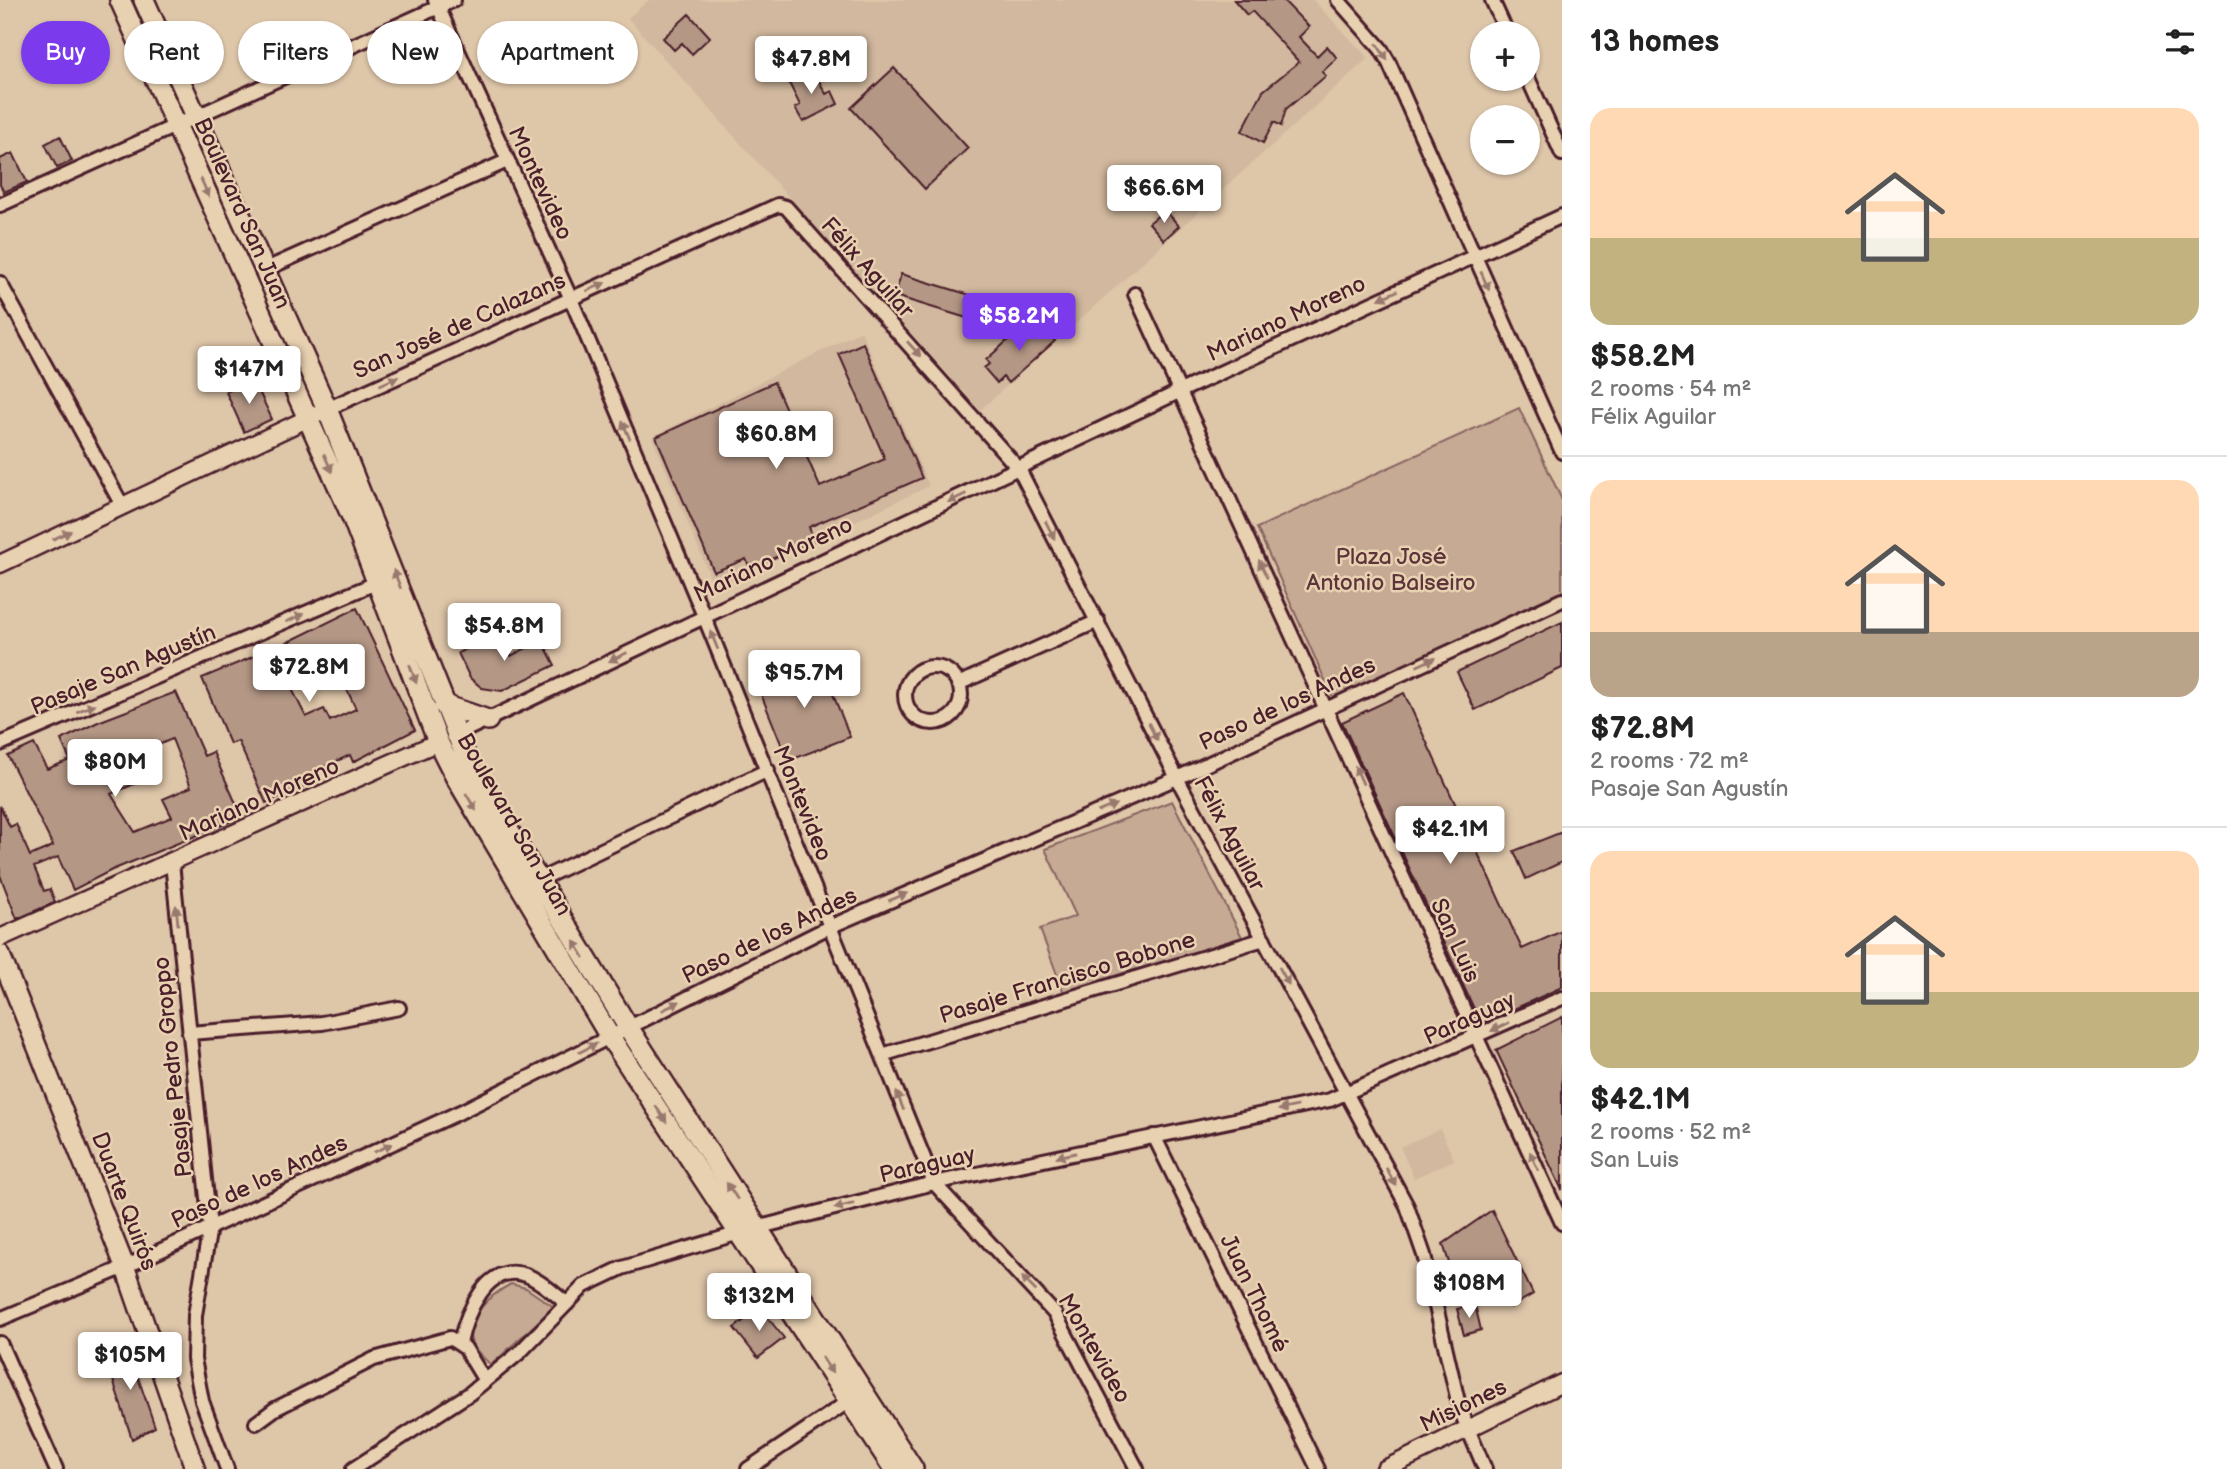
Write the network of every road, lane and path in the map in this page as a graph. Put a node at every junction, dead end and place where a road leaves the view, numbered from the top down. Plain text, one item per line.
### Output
1 (120, 0) edge
2 (144, 0) edge
3 (454, 0) edge
4 (1338, 0) edge
5 (1492, 0) edge
6 (436, 4) edge
7 (1502, 21) edge
8 (1534, 91) edge
9 (197, 117) junction
10 (176, 126) junction
11 (1562, 154) edge
12 (507, 161) junction
13 (0, 205) edge
14 (786, 207) joint
15 (1562, 216) edge
16 (1474, 257) junction
17 (264, 270) junction
18 (0, 283) edge
19 (1135, 293) dead end
20 (571, 299) junction
21 (1180, 391) junction
22 (327, 410) junction
23 (309, 418) junction
24 (1562, 452) edge
25 (1019, 469) junction
26 (123, 507) junction
27 (0, 564) edge
28 (379, 582) junction
29 (1562, 600) edge
30 (705, 616) junction
31 (1098, 621) junction
32 (958, 684) junction
33 (444, 705) junction
34 (1328, 707) junction
35 (488, 720) junction
36 (447, 738) junction
37 (0, 744) edge
38 (768, 770) junction
39 (1177, 778) junction
40 (172, 863) junction
41 (537, 881) junction
42 (829, 927) junction
43 (0, 938) edge
44 (1264, 939) junction
45 (0, 954) edge
46 (1562, 998) edge
47 (399, 1008) dead end
48 (619, 1032) junction
49 (189, 1034) junction
50 (1478, 1038) junction
51 (883, 1055) junction
52 (1348, 1094) junction
53 (1154, 1136) junction
54 (934, 1183) junction
55 (1562, 1223) edge
56 (210, 1227) junction
57 (748, 1230) junction
58 (125, 1267) junction
59 (567, 1304) junction
60 (0, 1319) edge
61 (0, 1343) edge
62 (460, 1343) junction
63 (485, 1381) junction
64 (1562, 1383) edge
65 (858, 1396) junction
66 (256, 1423) dead end
67 (1467, 1428) junction
68 (56, 1469) edge
69 (195, 1469) edge
70 (228, 1469) edge
71 (352, 1469) edge
72 (748, 1469) edge
73 (894, 1469) edge
74 (914, 1469) edge
75 (1137, 1469) edge
76 (1318, 1469) edge
77 (1385, 1469) edge
78 (1485, 1469) edge

1 - 10 main road, Boulevard San Juan
2 - 9 main road, Boulevard San Juan
3 - 6 street
4 -> 16 street
5 - 7 street
6 - 9 street
6 - 12 street, Montevideo
8 - 11 street
9 - 10 street
9 - 17 main road, Boulevard San Juan
10 - 13 street
10 -> 23 main road, Boulevard San Juan
12 - 17 street
12 - 20 street, Montevideo
20 -> 14 street, San José de Calazans
14 -> 25 street, Félix Aguilar
15 - 16 street, Mariano Moreno
16 -> 21 street, Mariano Moreno
16 -> 24 street
17 - 22 main road, Boulevard San Juan
18 - 26 street
19 - 21 street, San Luis
22 -> 20 street, San José de Calazans
30 -> 20 street, Montevideo
21 - 25 street, Mariano Moreno
34 -> 21 street, San Luis
22 - 23 street, San José de Calazans
33 -> 22 main road, Boulevard San Juan
23 - 26 street, San José de Calazans
23 -> 28 main road, Boulevard San Juan
25 -> 30 street, Mariano Moreno
25 -> 31 street, Félix Aguilar
27 -> 26 street, San José de Calazans
28 -> 36 main road, Boulevard San Juan
37 -> 28 street, Pasaje San Agustín
34 -> 29 street, Paso de los Andes
30 -> 35 street, Mariano Moreno
38 -> 30 street, Montevideo
31 - 32 street
31 -> 39 street, Félix Aguilar
32 - 32 street
33 - 35 main road
33 - 36 main road, Boulevard San Juan
34 - 39 street, Paso de los Andes
50 -> 34 street, San Luis
35 - 36 street, Mariano Moreno
36 - 40 street, Mariano Moreno
36 - 41 main road, Boulevard San Juan
36 -> 48 main road, Boulevard San Juan
38 - 41 street
38 - 42 street, Montevideo
42 -> 39 street, Paso de los Andes
39 - 44 street, Félix Aguilar
40 - 43 street, Mariano Moreno
49 -> 40 street, Pasaje Pedro Groppo
48 -> 41 main road, Boulevard San Juan
48 -> 42 street, Paso de los Andes
42 - 51 street, Montevideo
44 - 51 street, Pasaje Francisco Bobone
44 -> 52 street, Félix Aguilar
45 - 58 main road, Duarte Quirós
46 -> 50 street, Paraguay
47 - 49 street
56 -> 48 street, Paso de los Andes
48 - 57 main road, Boulevard San Juan
49 - 56 street, Pasaje Pedro Groppo
50 - 52 street, Paraguay
55 -> 50 street, San Luis
54 -> 51 street, Montevideo
52 -> 53 street, Paraguay
52 -> 67 street, Félix Aguilar
53 -> 54 street, Paraguay
53 - 76 street, Juan Thomé
54 -> 57 street, Paraguay
75 -> 54 street, Montevideo
56 - 58 street, Paso de los Andes
56 - 70 street, Pasaje Pedro Groppo
57 - 59 street, Paraguay
57 - 65 main road, Boulevard San Juan
58 - 60 street, Paso de los Andes
58 - 69 main road, Duarte Quirós
59 - 62 street
59 - 63 street, Paraguay
61 - 68 street
62 - 63 street
62 - 66 street
63 - 71 street, Paraguay
64 - 67 street, Misiones
65 - 72 street
65 - 73 main road, Boulevard San Juan
65 - 74 main road, Boulevard San Juan
67 - 77 street, Misiones
67 - 78 street, Félix Aguilar

